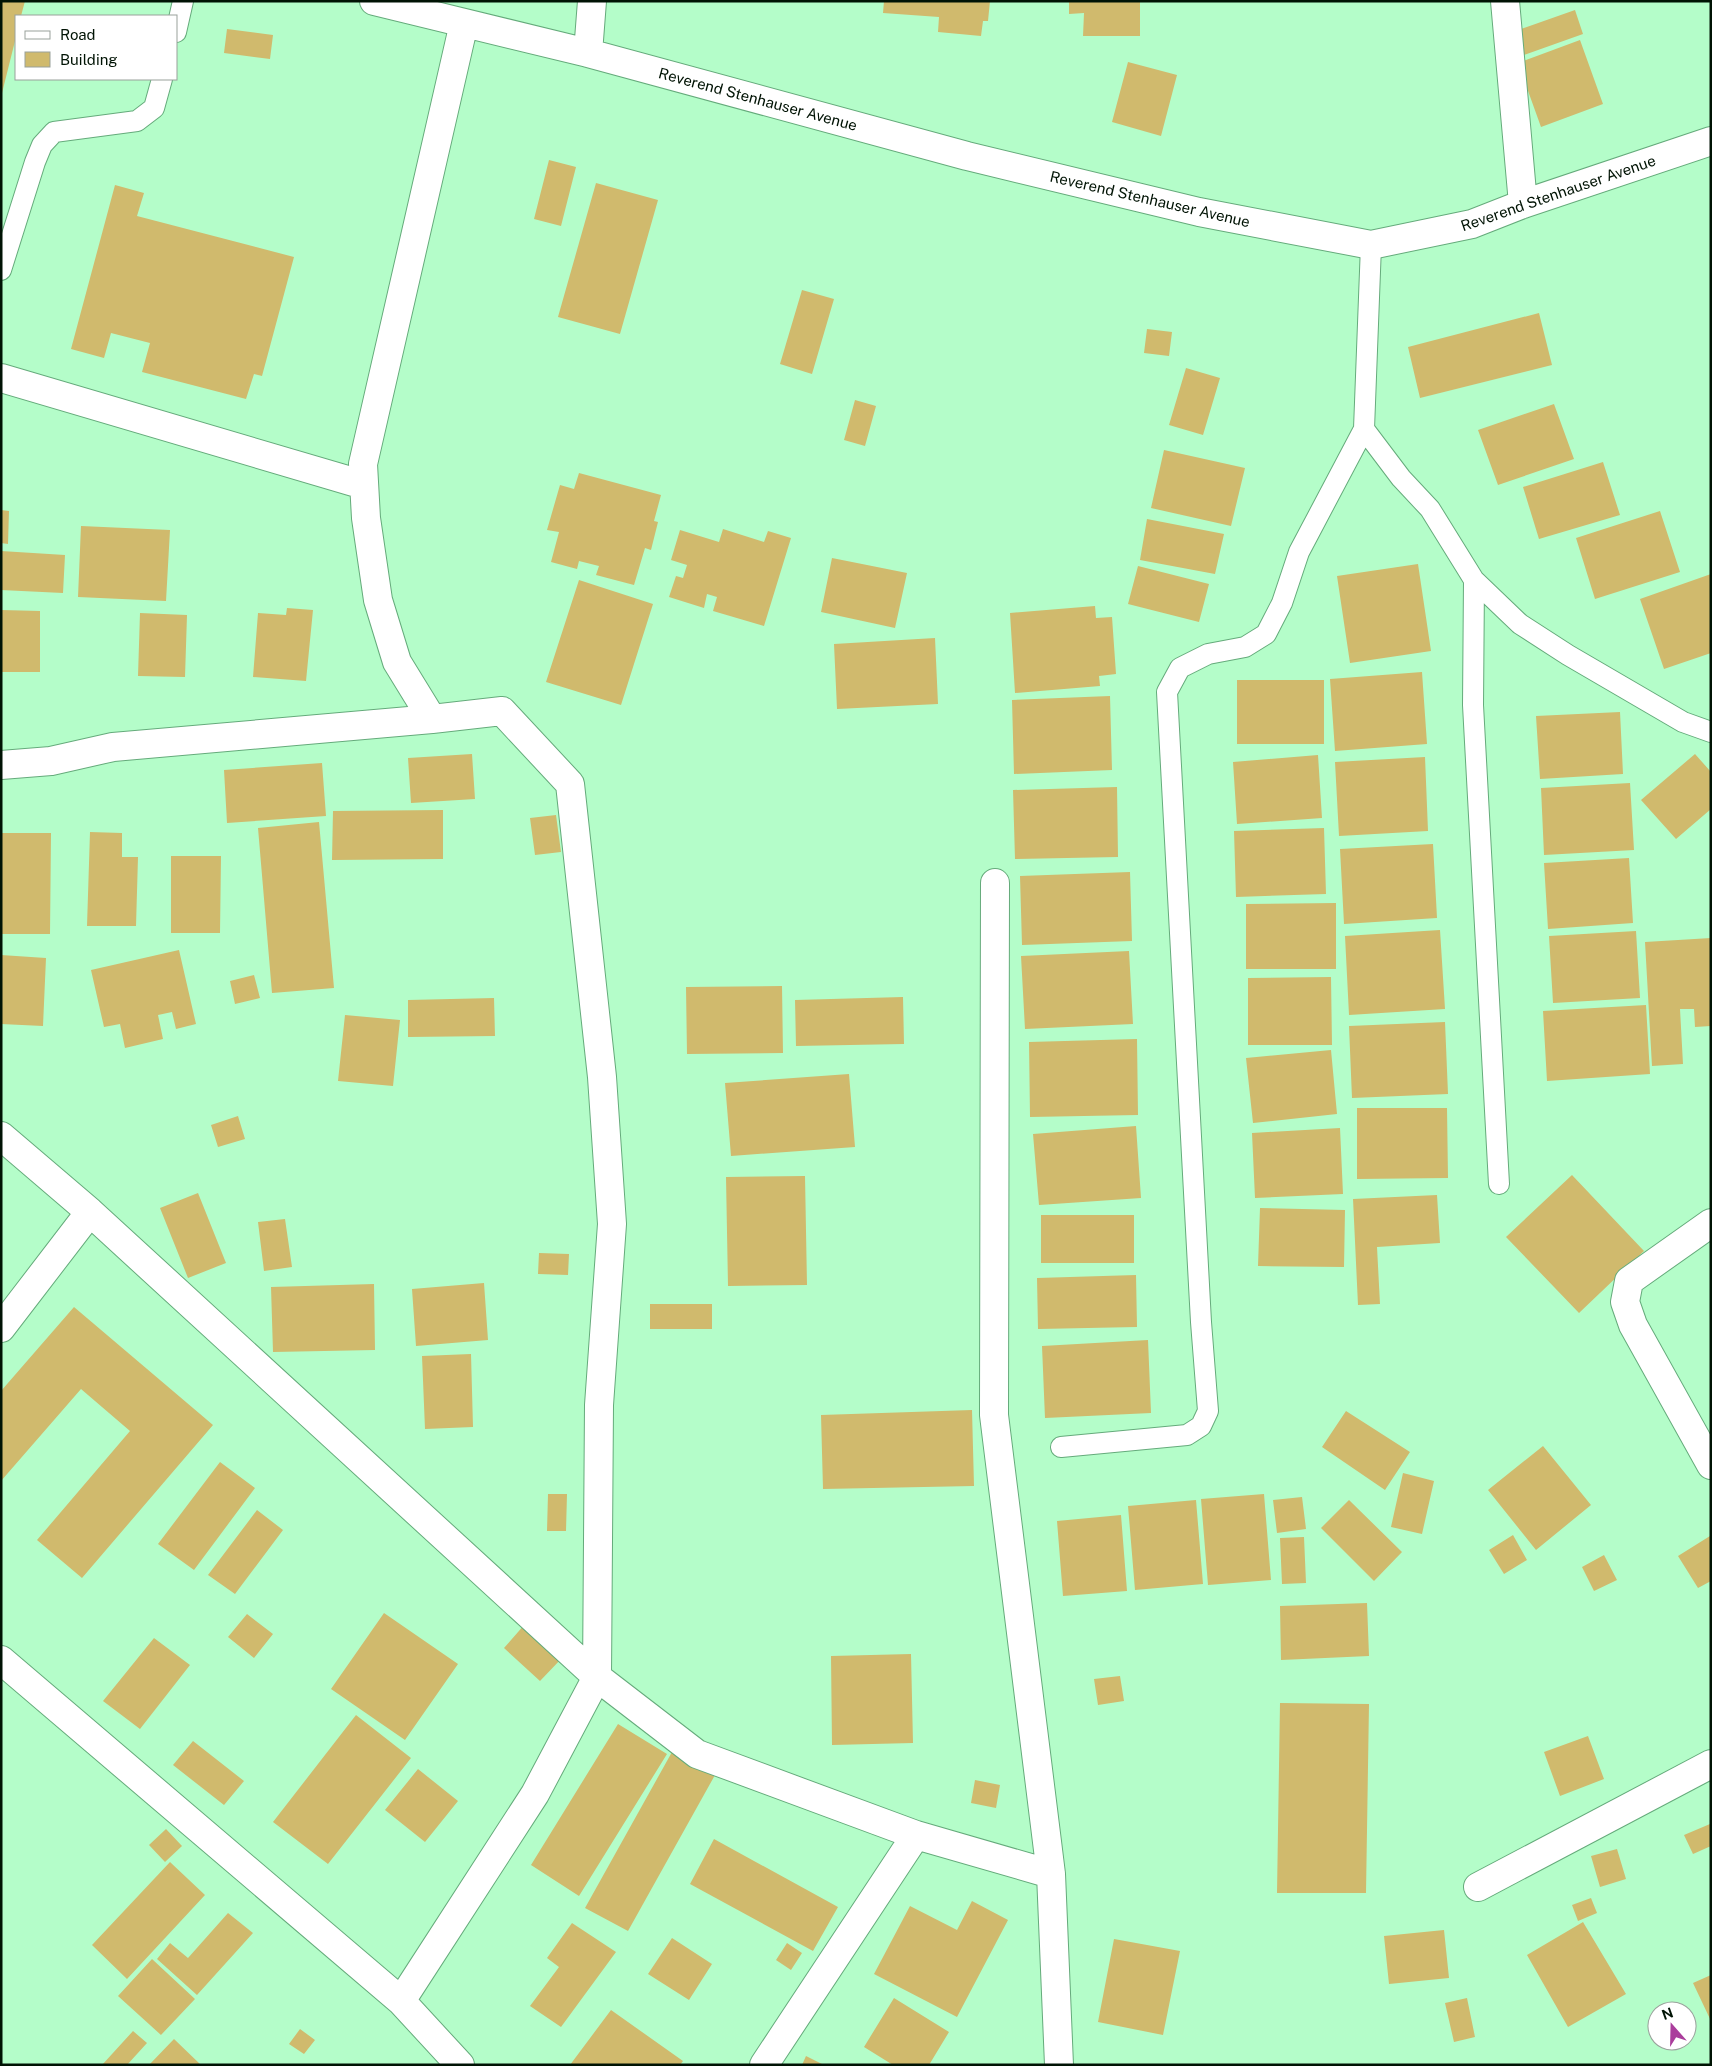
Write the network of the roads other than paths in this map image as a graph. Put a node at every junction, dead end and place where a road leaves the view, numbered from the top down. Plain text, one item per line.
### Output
1 (184, 1) edge
2 (374, 1) edge
3 (592, 1) edge
4 (1505, 1) edge
5 (178, 24) edge
6 (464, 24) junction
7 (588, 53) junction
8 (162, 80) edge
9 (1711, 141) edge
10 (1523, 204) junction
11 (1371, 245) junction
12 (1, 270) edge
13 (1, 378) edge
14 (1364, 429) junction
15 (364, 485) junction
16 (1474, 580) junction
17 (432, 719) junction
18 (1711, 732) edge
19 (1, 765) edge
20 (995, 883) dead end
21 (1, 1136) edge
22 (1499, 1184) dead end
23 (90, 1212) junction
24 (1711, 1222) edge
25 (1, 1328) edge
26 (1061, 1447) dead end
27 (1711, 1465) edge
28 (1, 1660) edge
29 (597, 1677) junction
30 (1711, 1764) edge
31 (916, 1835) junction
32 (1051, 1874) junction
33 (1478, 1887) dead end
34 (401, 2002) junction
35 (460, 2065) edge
36 (764, 2065) edge
37 (1059, 2065) edge

1 - 5 lane
2 - 6 street, Reverend Stenhauser Avenue
3 - 7 street
4 - 10 street
6 - 7 street, Reverend Stenhauser Avenue
6 - 15 street
7 - 11 street, Reverend Stenhauser Avenue
8 - 12 lane
9 - 10 street, Reverend Stenhauser Avenue
10 - 11 street, Reverend Stenhauser Avenue
11 - 14 lane
13 - 15 street
14 - 16 lane
14 - 26 lane
15 - 17 street
16 - 18 lane
16 - 22 lane
17 - 19 street
17 - 29 street
20 - 32 street
21 - 23 street
23 - 25 street
23 - 29 street
24 - 27 street
28 - 34 street
29 - 31 street
29 - 34 street
30 - 33 street
31 - 32 street
31 - 36 street
32 - 37 street
34 - 35 street

